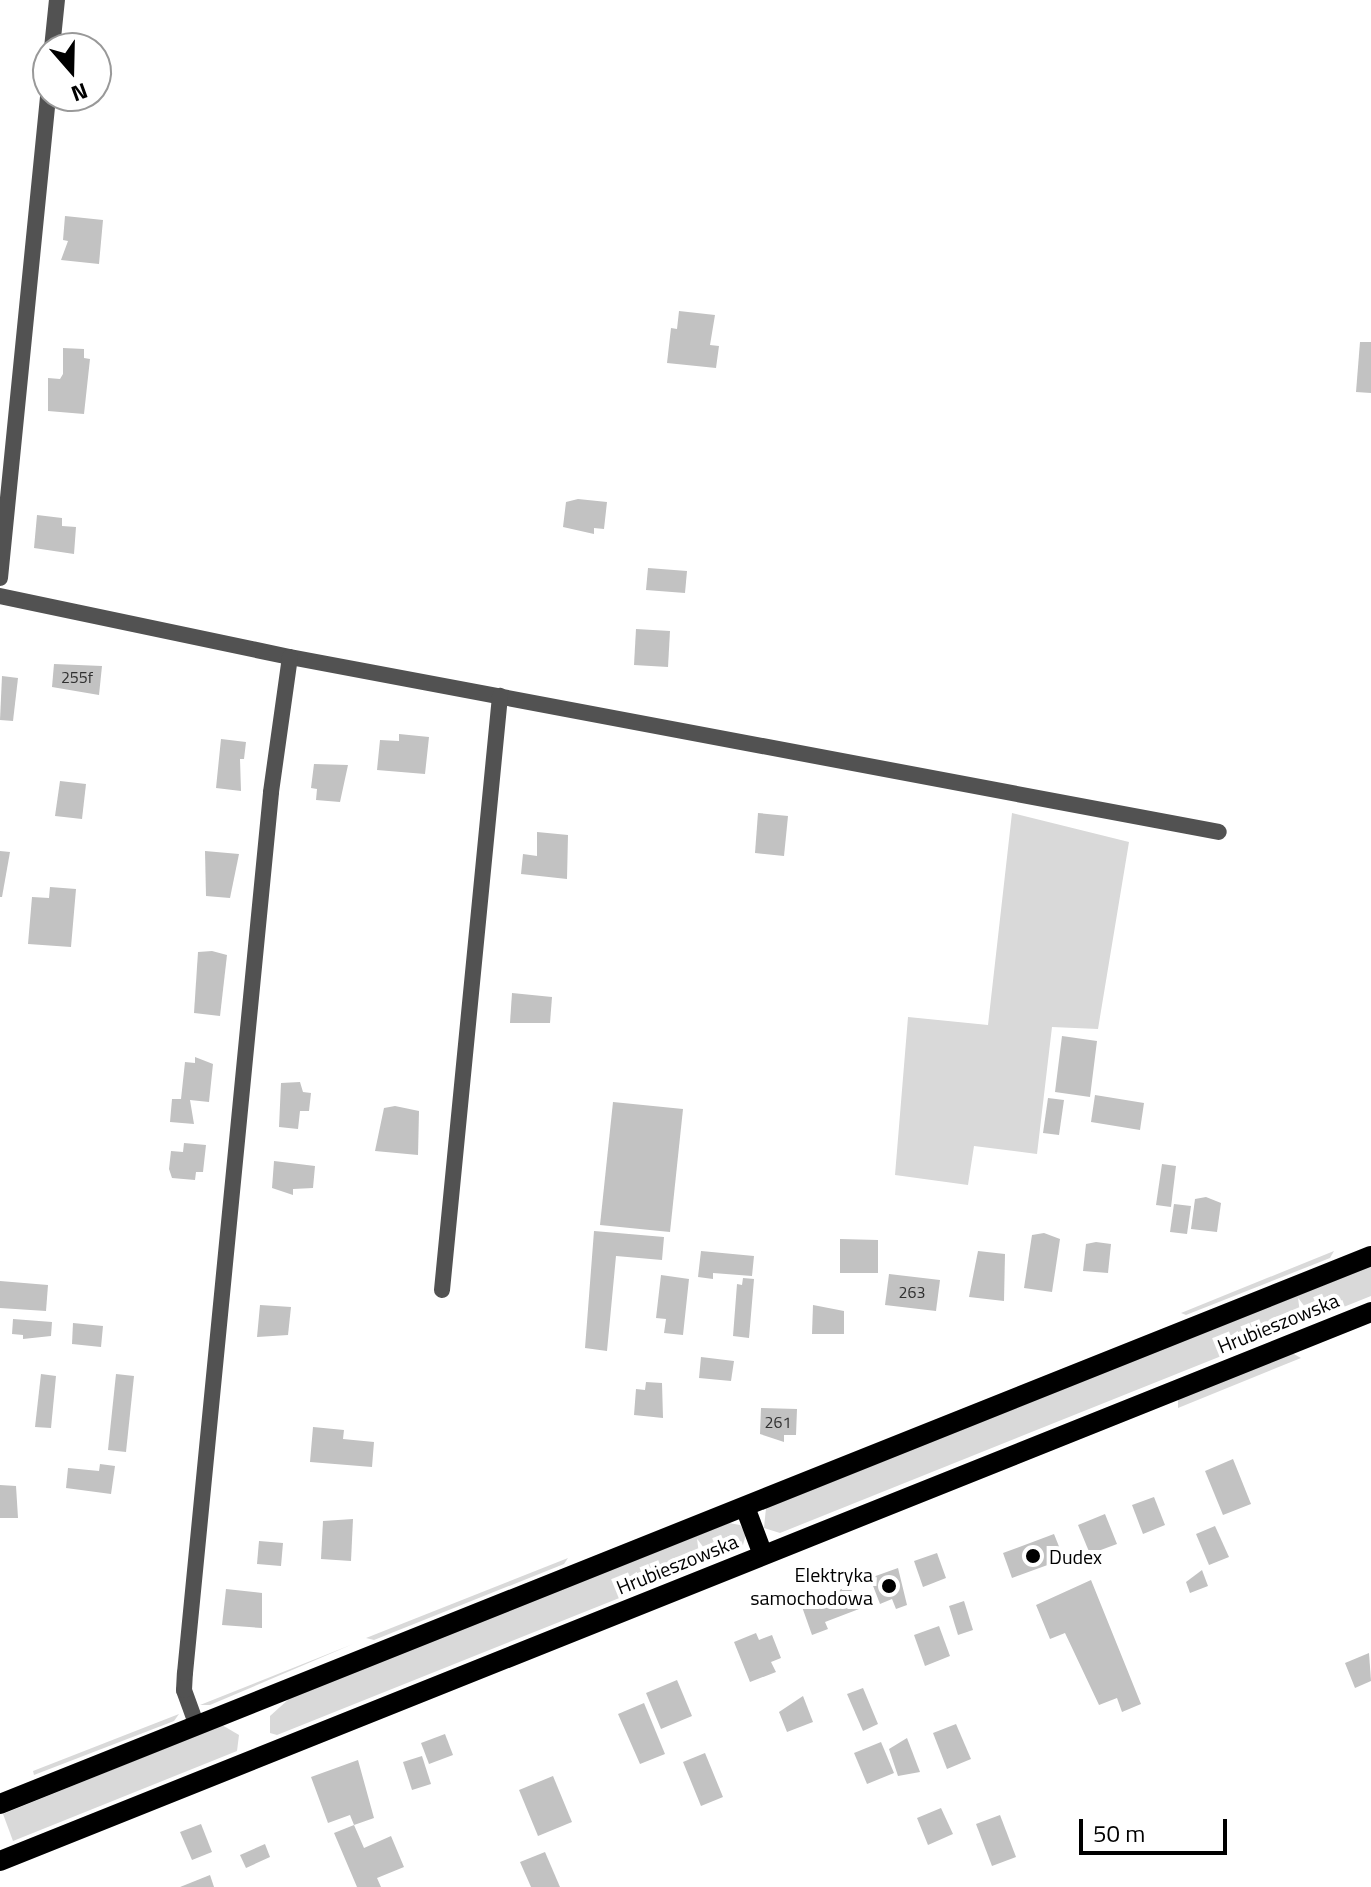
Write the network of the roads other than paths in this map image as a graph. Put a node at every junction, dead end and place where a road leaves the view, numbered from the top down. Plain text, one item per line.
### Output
1 (57, 0) edge
2 (54, 32) edge
3 (46, 112) edge
4 (0, 578) edge
5 (0, 596) edge
6 (290, 657) junction
7 (500, 696) junction
8 (1219, 832) dead end
9 (1371, 1256) edge
10 (442, 1290) dead end
11 (1371, 1312) edge
12 (745, 1507) junction
13 (763, 1555) junction
14 (197, 1726) junction
15 (0, 1804) edge
16 (0, 1861) edge

1 - 2 street
3 - 4 street
5 - 6 street
6 - 7 street
6 - 14 street
7 - 8 street
7 - 10 street
9 - 12 main road, Hrubieszowska
11 - 13 main road, Hrubieszowska
12 - 13 main road
12 - 14 main road, Hrubieszowska
13 - 16 main road, Hrubieszowska
14 - 15 main road, Hrubieszowska

